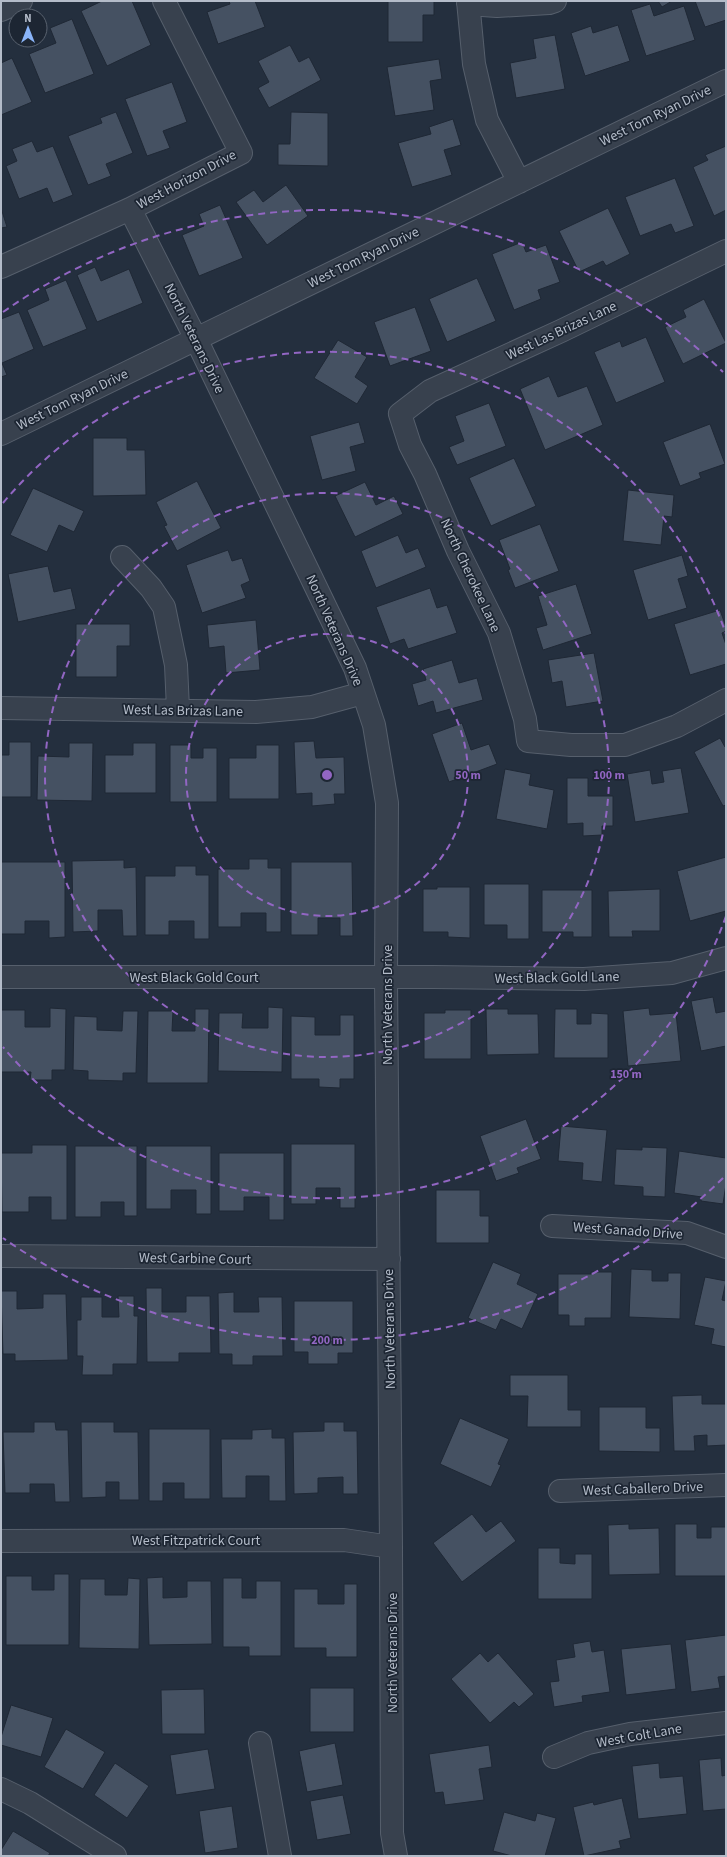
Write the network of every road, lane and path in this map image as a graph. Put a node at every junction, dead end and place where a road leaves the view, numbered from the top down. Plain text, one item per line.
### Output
1 (21, 1) edge
2 (164, 1) edge
3 (554, 1) edge
4 (468, 2) edge
5 (1, 10) edge
6 (726, 81) edge
7 (519, 182) junction
8 (130, 209) junction
9 (726, 251) edge
10 (1, 267) edge
11 (196, 339) junction
12 (400, 414) joint
13 (1, 434) edge
14 (122, 557) dead end
15 (363, 693) junction
16 (726, 700) edge
17 (1, 708) edge
18 (178, 709) junction
19 (726, 958) edge
20 (1, 977) edge
21 (386, 978) junction
22 (552, 1226) dead end
23 (726, 1247) edge
24 (1, 1256) edge
25 (389, 1259) junction
26 (726, 1485) edge
27 (560, 1491) dead end
28 (1, 1541) edge
29 (391, 1547) junction
30 (726, 1723) edge
31 (260, 1743) dead end
32 (554, 1757) dead end
33 (1, 1789) edge
34 (114, 1856) edge
35 (280, 1856) edge
36 (396, 1856) edge

1 - 5 street
2 - 8 street, West Horizon Drive
3 - 4 street
4 - 7 street
6 - 7 street, West Tom Ryan Drive
7 - 11 street, West Tom Ryan Drive
8 - 10 street, West Horizon Drive
8 - 11 street, North Veterans Drive
9 - 12 street, West Las Brizas Lane
11 - 13 street, West Tom Ryan Drive
11 - 15 street, North Veterans Drive
12 - 16 street, North Cherokee Lane
14 - 18 street
15 - 18 street, West Las Brizas Lane
15 - 21 street, North Veterans Drive
17 - 18 street, West Las Brizas Lane
19 - 21 street, West Black Gold Lane
20 - 21 street, West Black Gold Court
21 - 25 street, North Veterans Drive
22 - 23 street, West Ganado Drive
24 - 25 street, West Carbine Court
25 - 29 street, North Veterans Drive
26 - 27 street, West Caballero Drive
28 - 29 street, West Fitzpatrick Court
29 - 36 street, North Veterans Drive
30 - 32 street, West Colt Lane
31 - 35 street
33 - 34 street

